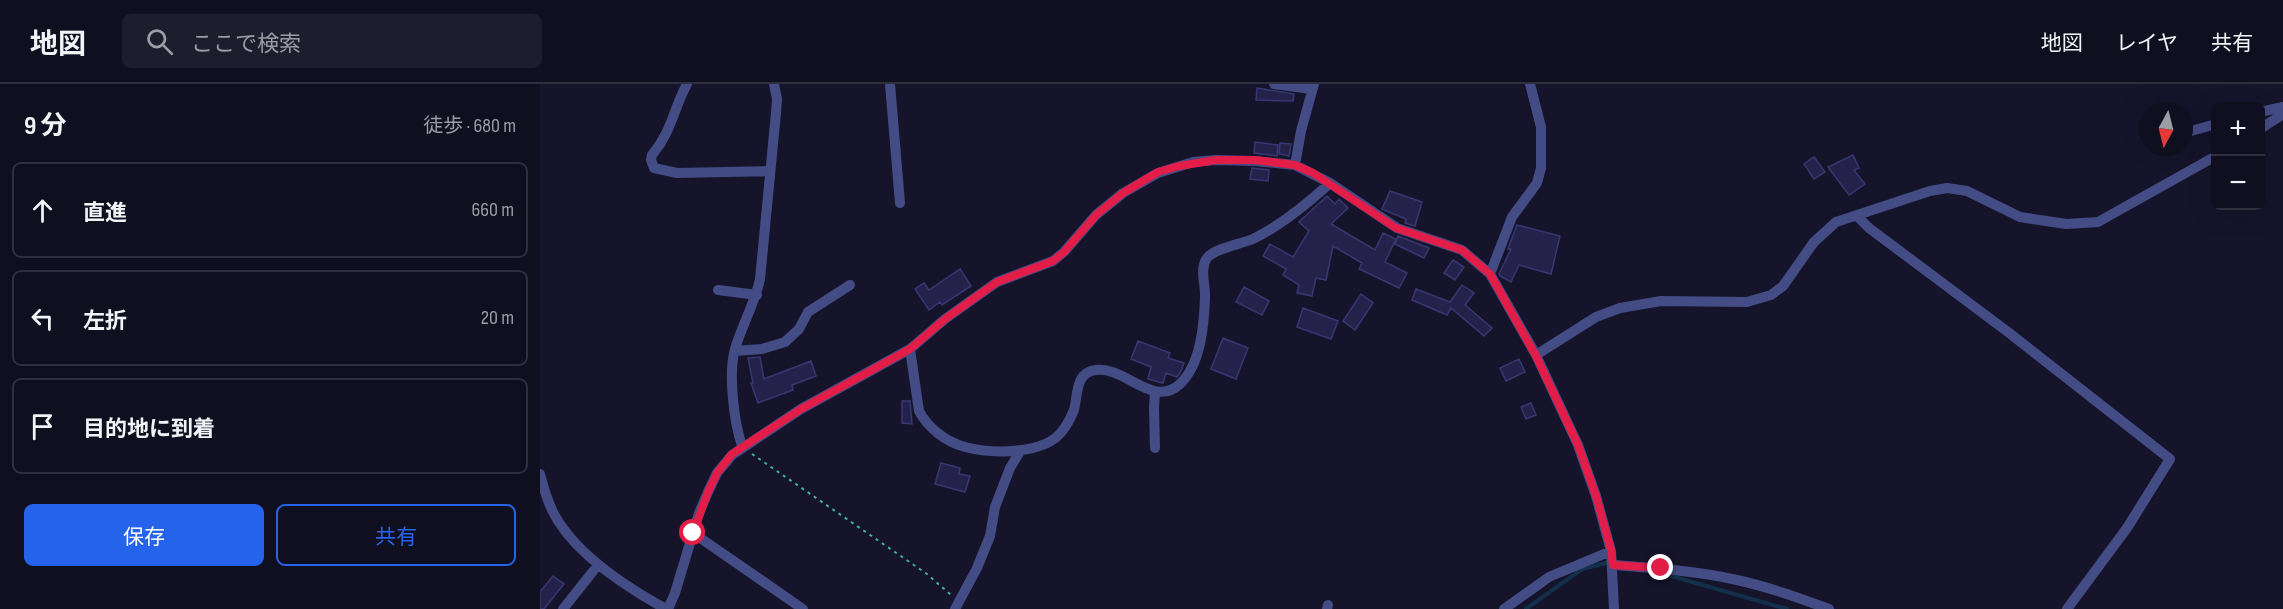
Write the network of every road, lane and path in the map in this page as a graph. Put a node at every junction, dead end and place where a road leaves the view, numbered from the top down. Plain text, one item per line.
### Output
1 (687, 84) edge
2 (774, 84) edge
3 (890, 84) edge
4 (1274, 84) edge
5 (1530, 84) edge
6 (1313, 87) edge
7 (2283, 107) edge
8 (2265, 111) edge
9 (2283, 114) edge
10 (2211, 125) edge
11 (2265, 126) edge
12 (2193, 130) edge
13 (2211, 159) edge
14 (1295, 165) junction
15 (770, 171) junction
16 (1330, 183) junction
17 (900, 203) dead end
18 (1857, 216) junction
19 (1490, 274) junction
20 (850, 285) dead end
21 (718, 290) dead end
22 (757, 295) junction
23 (910, 349) junction
24 (735, 351) junction
25 (1536, 356) junction
26 (1155, 392) junction
27 (742, 446) junction
28 (1155, 448) dead end
29 (1020, 450) junction
30 (540, 474) edge
31 (693, 533) junction
32 (1611, 550) junction
33 (1613, 565) junction
34 (598, 566) junction
35 (956, 607) edge
36 (563, 609) edge
37 (667, 609) edge
38 (803, 609) edge
39 (1504, 609) edge
40 (1614, 609) edge
41 (1829, 609) edge
42 (2067, 609) edge

1 - 15 street
2 - 15 street
3 - 17 street
4 - 6 street
5 - 19 street
6 - 14 street
7 - 8 street
9 - 11 street
10 - 12 street
13 - 18 street
14 - 16 street
14 - 23 street
15 - 22 street
16 - 19 street
16 - 26 street
18 - 25 street
18 - 42 street
19 - 25 street
20 - 24 street
21 - 22 street
22 - 24 street
23 - 27 street
23 - 29 street
24 - 27 street
25 - 32 street
26 - 28 street
26 - 29 street
27 - 31 street
27 - 35 path
29 - 35 street
30 - 34 street
31 - 37 street
31 - 38 street
32 - 33 street
32 - 39 street
33 - 40 street
33 - 41 street
34 - 36 street
34 - 37 street

